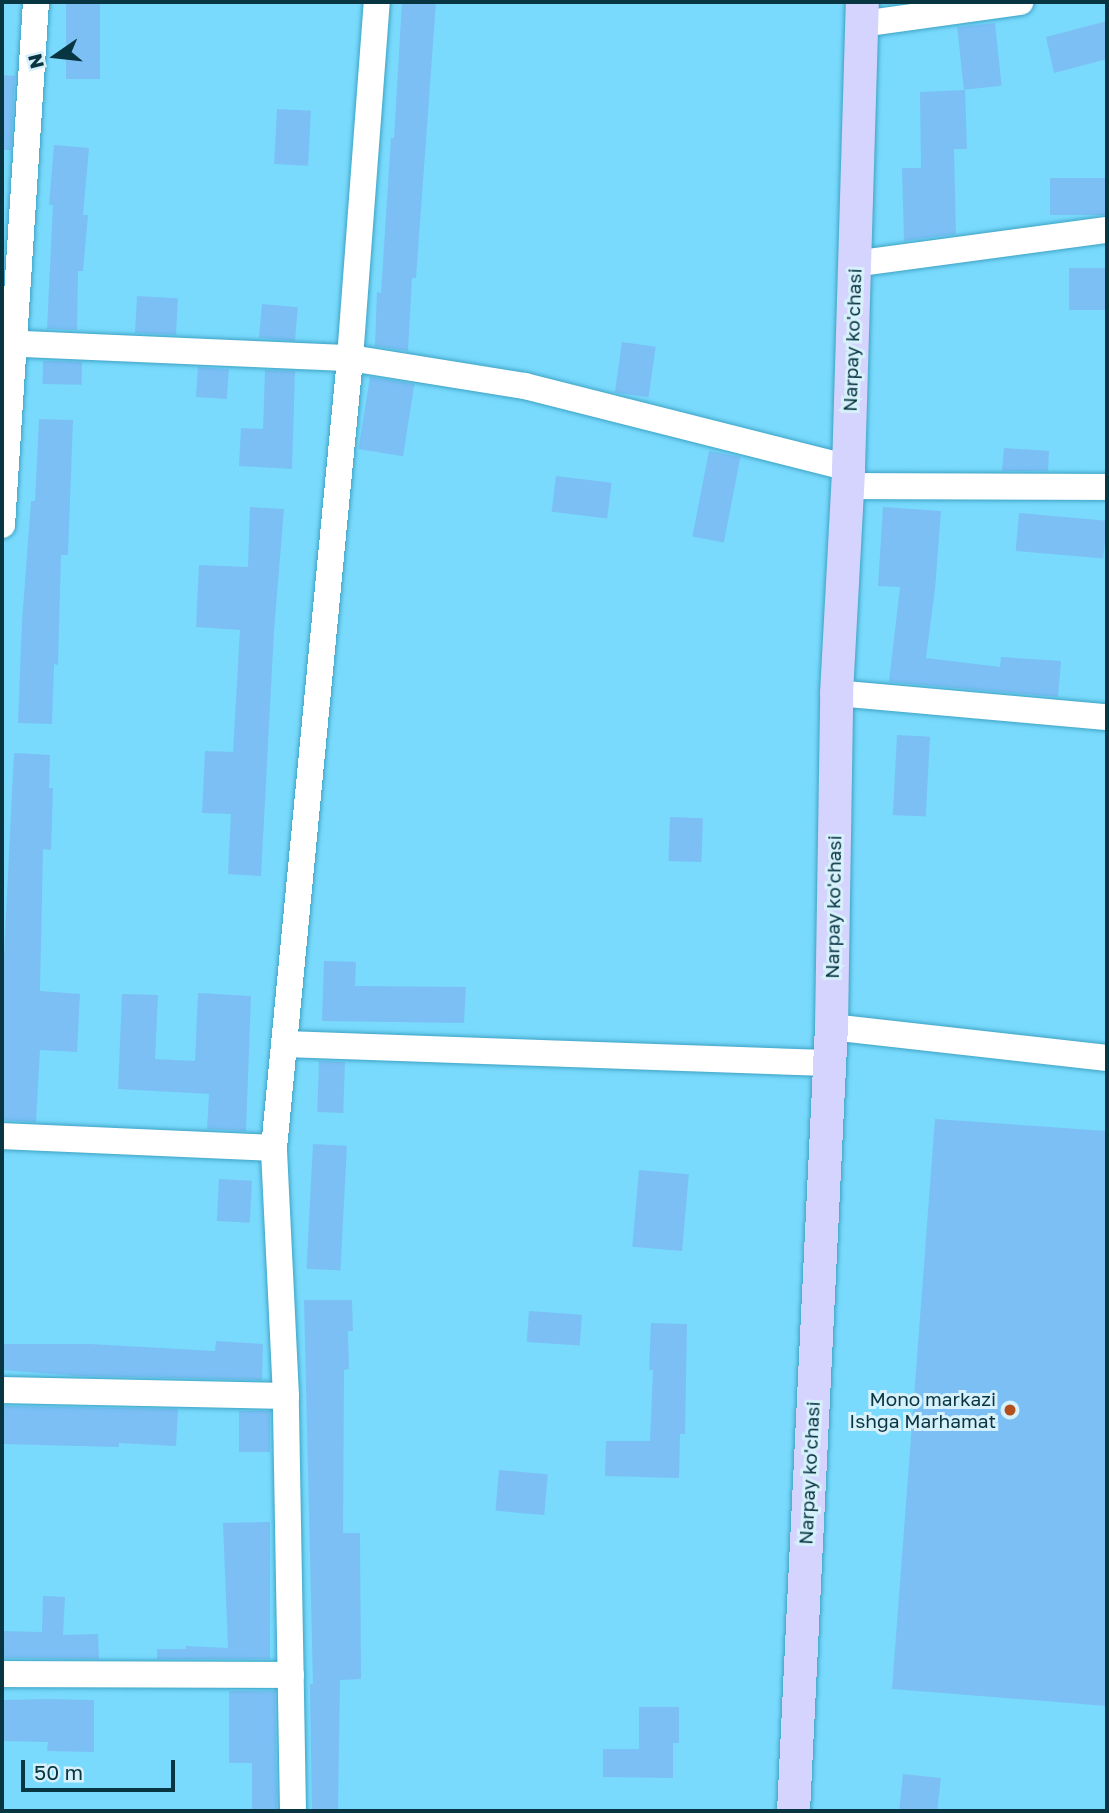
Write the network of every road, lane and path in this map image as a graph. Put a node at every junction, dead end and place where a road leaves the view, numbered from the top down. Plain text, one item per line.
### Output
1 (36, 2) edge
2 (377, 2) edge
3 (1020, 2) edge
4 (862, 13) edge
5 (1107, 230) edge
6 (854, 264) junction
7 (7, 344) edge
8 (350, 358) junction
9 (847, 477) junction
10 (1107, 487) edge
11 (2, 525) edge
12 (836, 693) junction
13 (1107, 717) edge
14 (831, 1027) junction
15 (285, 1044) junction
16 (1107, 1058) edge
17 (827, 1063) junction
18 (2, 1136) edge
19 (274, 1147) junction
20 (2, 1390) edge
21 (286, 1396) junction
22 (2, 1674) edge
23 (291, 1675) junction
24 (293, 1811) edge
25 (793, 1811) edge

1 - 7 street
2 - 8 street
3 - 4 street
4 - 6 main road, Narpay ko'chasi
5 - 6 street
6 - 9 main road, Narpay ko'chasi
7 - 8 street
7 - 11 street
8 - 9 street
8 - 15 street
9 - 10 street
9 - 12 main road, Narpay ko'chasi
12 - 13 street
12 - 14 main road, Narpay ko'chasi
14 - 16 street
14 - 17 main road, Narpay ko'chasi
15 - 17 street
15 - 19 street
17 - 25 main road, Narpay ko'chasi
18 - 19 street
19 - 21 street
20 - 21 street
21 - 23 street
22 - 23 street
23 - 24 street

